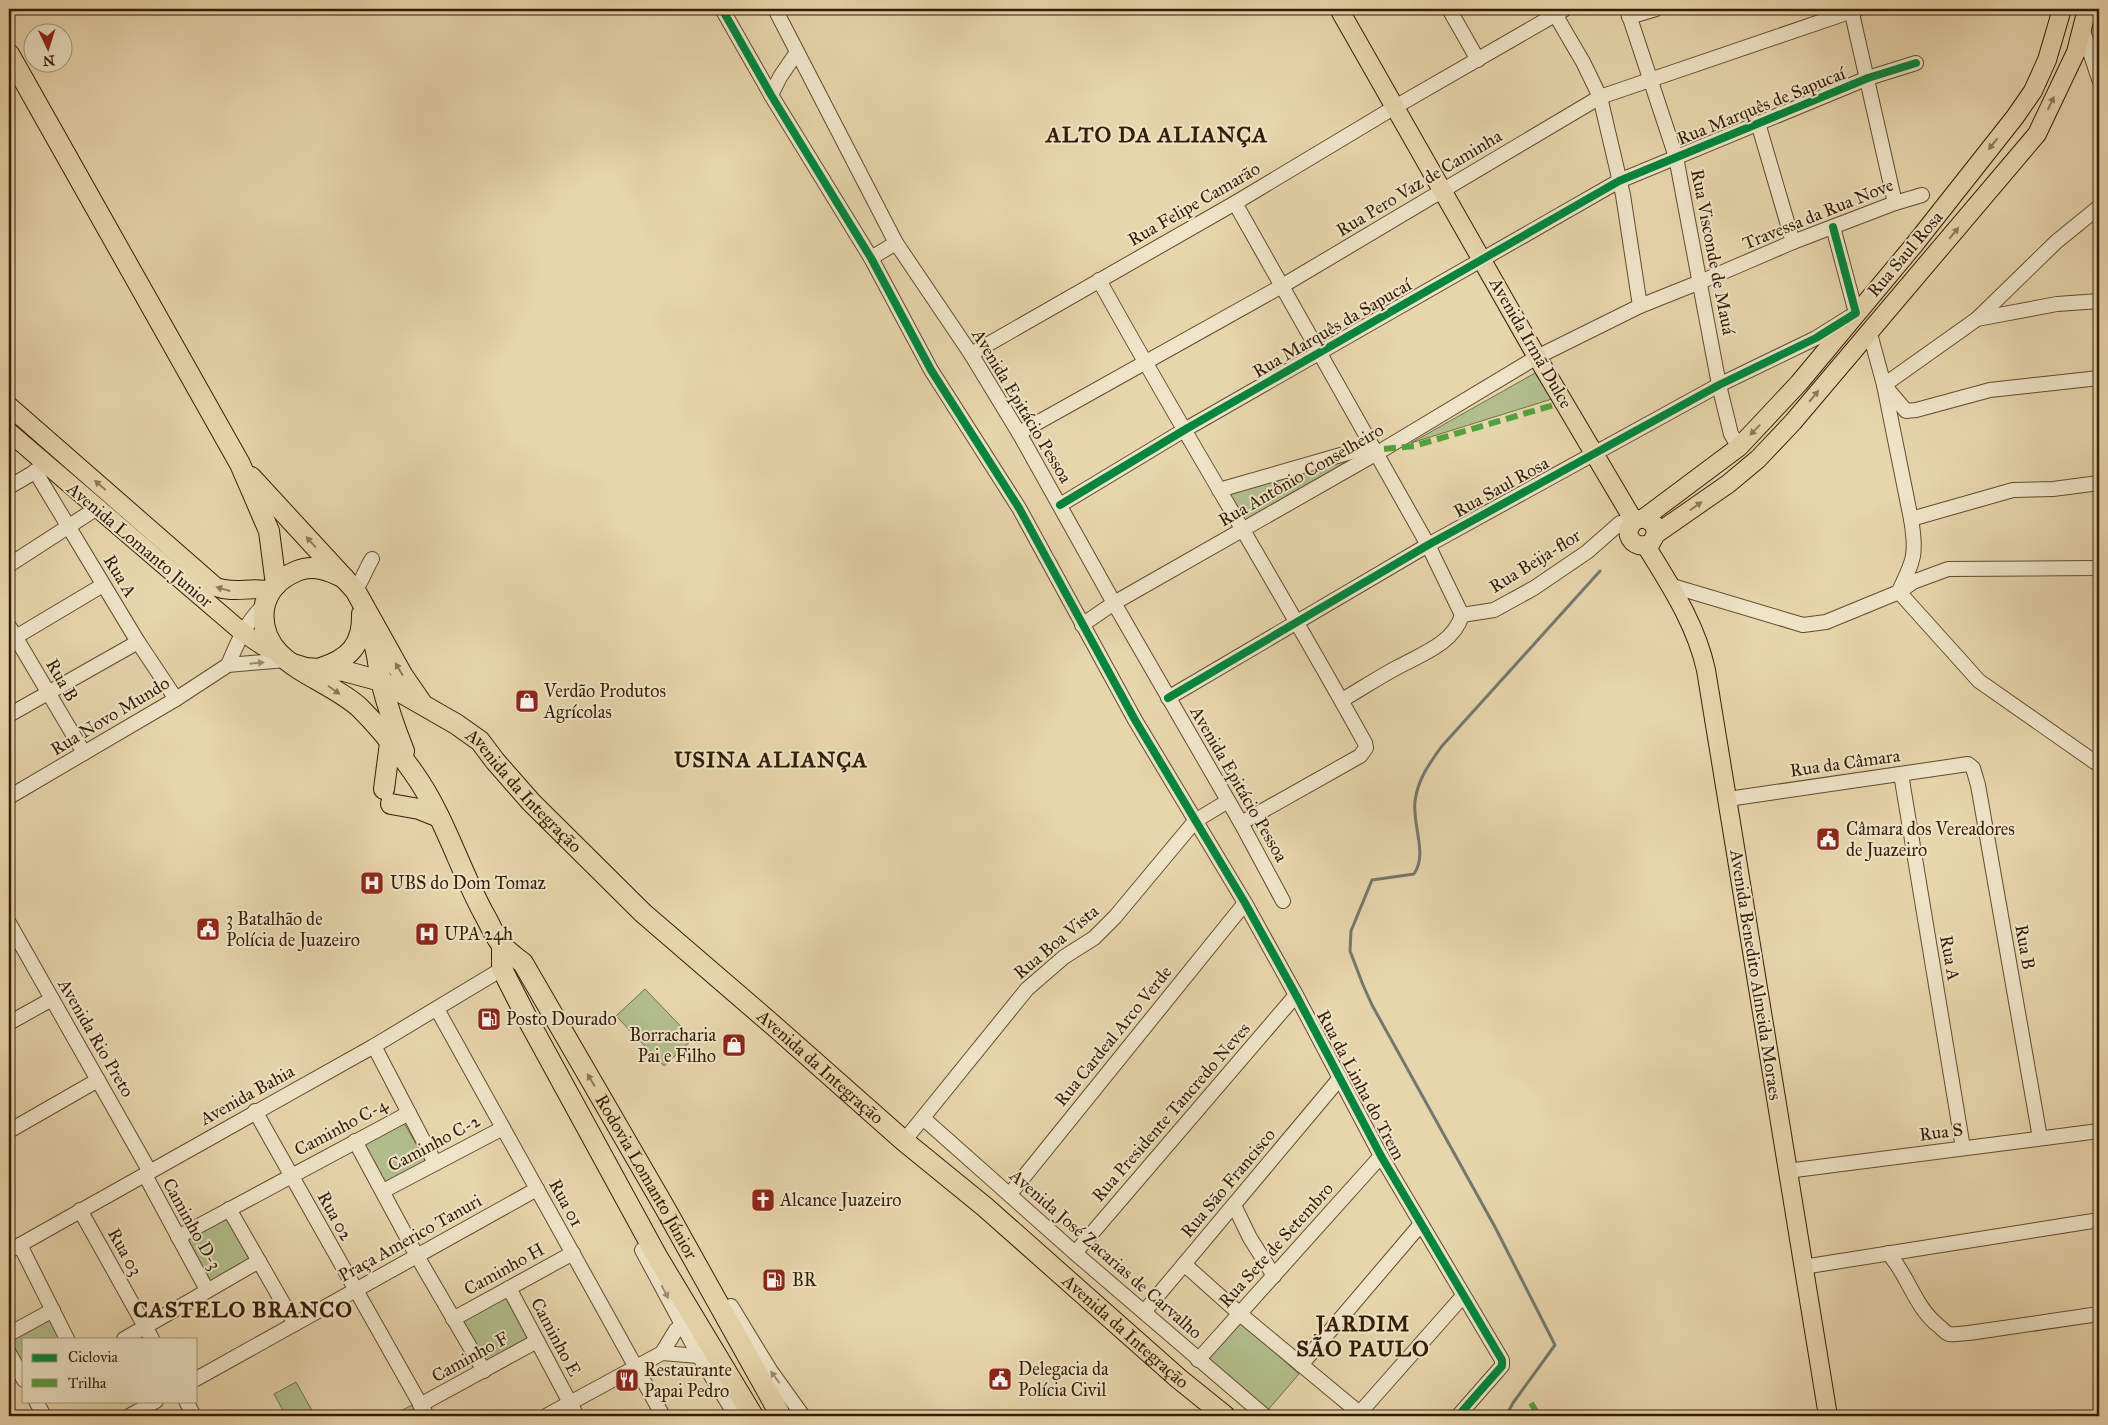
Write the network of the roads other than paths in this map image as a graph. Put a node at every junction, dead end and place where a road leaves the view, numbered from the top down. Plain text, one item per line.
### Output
1 (722, 9) edge
2 (775, 9) edge
3 (1339, 9) edge
4 (1449, 9) edge
5 (1656, 9) edge
6 (1854, 9) edge
7 (2062, 9) edge
8 (2087, 9) edge
9 (1557, 10) edge
10 (1628, 13) edge
11 (2082, 28) junction
12 (798, 52) junction
13 (9, 54) edge
14 (1478, 60) junction
15 (1916, 63) dead end
16 (1651, 78) junction
17 (1868, 78) junction
18 (2099, 79) edge
19 (771, 95) junction
20 (1600, 97) junction
21 (1395, 107) junction
22 (1758, 123) junction
23 (1676, 157) junction
24 (1620, 181) junction
25 (1444, 190) junction
26 (1922, 195) dead end
27 (1235, 203) junction
28 (1895, 203) junction
29 (2099, 207) edge
30 (1833, 227) junction
31 (1793, 242) junction
32 (896, 243) junction
33 (1914, 244) junction
34 (871, 258) junction
35 (1932, 259) junction
36 (1483, 260) junction
37 (1099, 280) junction
38 (1700, 282) junction
39 (1282, 286) junction
40 (2099, 301) edge
41 (1640, 306) junction
42 (1856, 313) junction
43 (1977, 319) junction
44 (1869, 330) junction
45 (1319, 352) junction
46 (971, 354) junction
47 (1537, 357) junction
48 (1146, 364) junction
49 (2099, 378) edge
50 (1718, 385) junction
51 (1884, 385) junction
52 (9, 406) edge
53 (1186, 429) junction
54 (9, 432) edge
55 (1020, 433) junction
56 (1739, 447) junction
57 (1374, 450) junction
58 (1594, 452) junction
59 (240, 464) junction
60 (41, 468) junction
61 (2099, 484) edge
62 (9, 487) edge
63 (1219, 490) junction
64 (1060, 505) junction
65 (97, 508) junction
66 (1911, 519) junction
67 (1633, 521) junction
68 (68, 528) junction
69 (1242, 530) junction
70 (1651, 540) junction
71 (1428, 545) junction
72 (372, 560) dead end
73 (9, 565) edge
74 (2099, 568) edge
75 (103, 585) junction
76 (1670, 585) junction
77 (1899, 592) junction
78 (271, 593) junction
79 (356, 599) junction
80 (1114, 603) junction
81 (1462, 615) junction
82 (1297, 624) junction
83 (1082, 625) junction
84 (242, 632) junction
85 (11, 634) edge
86 (138, 642) junction
87 (285, 658) junction
88 (228, 665) junction
89 (321, 668) junction
90 (381, 681) junction
91 (47, 693) junction
92 (176, 698) junction
93 (1168, 698) junction
94 (1342, 700) junction
95 (426, 709) junction
96 (9, 715) edge
97 (390, 743) junction
98 (84, 753) junction
99 (1968, 764) joint
100 (2099, 765) edge
101 (413, 772) junction
102 (1901, 774) junction
103 (9, 797) edge
104 (1728, 799) junction
105 (1228, 801) junction
106 (439, 818) junction
107 (1195, 821) junction
108 (1241, 823) junction
109 (1283, 900) dead end
110 (1245, 903) junction
111 (9, 923) edge
112 (13, 940) edge
113 (502, 945) junction
114 (502, 969) junction
115 (1296, 995) junction
116 (52, 999) junction
117 (437, 1008) junction
118 (9, 1024) edge
119 (374, 1046) junction
120 (1340, 1078) junction
121 (98, 1080) junction
122 (255, 1111) junction
123 (409, 1112) junction
124 (923, 1118) junction
125 (503, 1128) junction
126 (9, 1131) edge
127 (2099, 1131) edge
128 (2040, 1138) junction
129 (355, 1141) junction
130 (904, 1141) junction
131 (1963, 1148) junction
132 (1381, 1156) junction
133 (435, 1163) junction
134 (1787, 1171) junction
135 (147, 1174) junction
136 (291, 1176) junction
137 (537, 1189) junction
138 (382, 1191) junction
139 (1010, 1194) junction
140 (1234, 1205) junction
141 (229, 1209) junction
142 (80, 1210) junction
143 (2099, 1220) edge
144 (1422, 1224) junction
145 (178, 1237) junction
146 (14, 1248) edge
147 (573, 1253) junction
148 (1075, 1253) junction
149 (1888, 1253) junction
150 (417, 1256) junction
151 (259, 1261) junction
152 (1184, 1264) junction
153 (698, 1267) junction
154 (1803, 1267) junction
155 (1274, 1276) junction
156 (508, 1288) junction
157 (207, 1290) junction
158 (355, 1290) junction
159 (1463, 1296) junction
160 (53, 1310) junction
161 (1144, 1312) junction
162 (1240, 1314) junction
163 (2099, 1314) edge
164 (454, 1319) junction
165 (295, 1324) junction
166 (683, 1325) junction
167 (148, 1333) edge
168 (9, 1334) edge
169 (67, 1338) edge
170 (128, 1338) edge
171 (537, 1341) junction
172 (9, 1353) edge
173 (662, 1353) junction
174 (700, 1356) junction
175 (1198, 1360) junction
176 (1301, 1364) junction
177 (636, 1367) junction
178 (484, 1371) junction
179 (22, 1376) edge
180 (198, 1378) edge
181 (37, 1402) edge
182 (154, 1402) edge
183 (187, 1402) edge
184 (570, 1403) junction
185 (424, 1411) edge
186 (1360, 1415) edge
187 (44, 1416) edge
188 (129, 1416) edge
189 (194, 1416) edge
190 (546, 1416) edge
191 (577, 1416) edge
192 (663, 1416) edge
193 (736, 1416) edge
194 (753, 1416) edge
195 (781, 1416) edge
196 (803, 1416) edge
197 (1225, 1416) edge
198 (1266, 1416) edge
199 (1458, 1416) edge
200 (1828, 1416) edge

1 - 19 street, Rua da Linha do Trem
2 - 12 street, Avenida Epitácio Pessoa
3 - 21 main road, Avenida Irmã Dulce
4 - 14 street
5 - 10 street
6 - 16 street, Rua Pero Vaz de Caminha
6 - 17 street
7 -> 33 main road, Rua Saul Rosa
8 - 11 main road
9 - 14 street, Rua Felipe Camarão
9 - 20 street
10 - 16 street, Rua Visconde de Mauá
11 - 18 street
35 -> 11 main road
12 - 19 street
12 - 32 street, Avenida Epitácio Pessoa
13 - 59 highway
14 - 21 street, Rua Felipe Camarão
15 - 17 street, Rua Marquês de Sapucaí
16 - 20 street, Rua Pero Vaz de Caminha
16 - 23 street, Rua Visconde de Mauá
17 - 22 street, Rua Marquês de Sapucaí
17 - 28 street
19 - 34 street, Rua da Linha do Trem
20 - 24 street
20 - 25 street, Rua Pero Vaz de Caminha
21 - 25 main road, Avenida Irmã Dulce
21 - 27 street, Rua Felipe Camarão
22 - 23 street, Rua Marquês de Sapucaí
22 - 31 street
23 - 24 street, Rua Marquês de Sapucaí
23 - 38 street, Rua Visconde de Mauá
24 - 36 street, Rua Marquês da Sapucaí
24 - 41 street
25 - 36 main road, Avenida Irmã Dulce
25 - 39 street, Rua Pero Vaz de Caminha
26 - 28 street, Travessa da Rua Nove
27 - 37 street, Rua Felipe Camarão
27 - 39 street
28 - 30 street, Travessa da Rua Nove
29 - 43 street
30 - 31 street, Travessa da Rua Nove
30 - 42 street
31 - 38 street, Travessa da Rua Nove
32 - 34 street
32 - 46 street, Avenida Epitácio Pessoa
33 - 35 street
33 - 42 main road, Rua Saul Rosa
34 - 83 street, Rua da Linha do Trem
35 - 44 main road
36 - 45 street, Rua Marquês da Sapucaí
36 - 47 main road, Avenida Irmã Dulce
37 - 46 street, Rua Felipe Camarão
37 - 48 street
38 - 41 street, Travessa da Rua Nove
38 - 50 street, Rua Visconde de Mauá
39 - 45 street
39 - 48 street, Rua Pero Vaz de Caminha
40 - 43 street
41 - 47 street, Travessa da Rua Nove
42 - 50 street, Rua Saul Rosa
42 -> 56 main road
43 - 51 street
44 - 51 street
70 -> 44 main road
45 - 53 street, Rua Marquês da Sapucaí
45 - 57 street
46 - 55 street, Avenida Epitácio Pessoa
47 - 57 street, Rua Antônio Conselheiro
47 - 58 main road, Avenida Irmã Dulce
48 - 53 street
48 - 55 street, Rua Pero Vaz de Caminha
49 - 51 street
50 - 56 street, Rua Visconde de Mauá
50 - 58 street, Rua Saul Rosa
51 - 66 street
78 -> 52 main road, Avenida Lomanto Junior
53 - 63 street
53 - 64 street, Rua Marquês da Sapucaí
54 - 60 main road, Avenida Lomanto Junior
55 - 64 street, Avenida Epitácio Pessoa
56 - 67 main road
57 - 63 street, Rua Antônio Conselheiro
57 - 69 street, Rua Antônio Conselheiro
57 - 71 street
58 - 67 main road, Avenida Irmã Dulce
58 - 71 street, Rua Saul Rosa
59 - 78 highway
79 -> 59 highway
60 - 62 street
60 - 65 main road, Avenida Lomanto Junior
60 - 68 street, Rua A
61 - 66 street
63 - 69 street
64 - 80 street, Avenida Epitácio Pessoa
65 - 68 street
65 - 84 main road, Avenida Lomanto Junior
66 - 77 street
67 - 70 main road
67 - 70 main road
67 - 81 street, Rua Beija-flor
68 - 73 street
68 - 75 street, Rua A
69 - 80 street, Rua Antônio Conselheiro
69 - 82 street
70 - 76 main road, Avenida Benedito Almeida Moraes
71 - 81 street
71 - 82 street, Rua Saul Rosa
72 - 79 street
74 - 77 street
75 - 85 street
75 - 86 street, Rua A
76 - 77 street
76 - 104 main road, Avenida Benedito Almeida Moraes
77 - 100 street
78 - 79 highway
78 - 84 street
78 - 87 highway
79 - 89 highway
79 - 90 highway
95 -> 79 highway
80 - 83 street, Rua Antônio Conselheiro
80 - 93 street, Avenida Epitácio Pessoa
81 - 94 street
82 - 93 street, Rua Saul Rosa
82 - 94 street
83 - 107 street, Rua da Linha do Trem
84 - 87 main road, Avenida Lomanto Junior
84 - 88 street
85 - 91 street, Rua B
86 - 91 street
86 - 92 street, Rua A
88 -> 87 street
87 - 89 highway
87 -> 97 highway
88 - 92 street, Rua Novo Mundo
89 - 90 highway, Avenida da Integração
90 - 95 highway, Avenida da Integração
90 - 101 highway
91 - 96 street
91 - 98 street, Rua B
92 - 98 street, Rua Novo Mundo
93 - 105 street, Avenida Epitácio Pessoa
94 - 108 street
95 - 130 highway, Avenida da Integração
97 - 101 highway
97 - 106 highway
98 - 103 street, Rua Novo Mundo
99 - 102 street, Rua da Câmara
99 - 128 street, Rua B
101 - 106 highway, Rodovia Lomanto Júnior
102 - 104 street, Rua da Câmara
102 - 131 street, Rua A
104 - 134 main road, Avenida Benedito Almeida Moraes
105 - 107 street, Rua Boa Vista
105 - 108 street, Avenida Epitácio Pessoa
106 - 113 highway, Rodovia Lomanto Júnior
107 - 110 street, Rua da Linha do Trem
107 - 124 street, Rua Boa Vista
108 - 109 street, Avenida Epitácio Pessoa
110 - 115 street, Rua da Linha do Trem
110 - 139 street, Rua Cardeal Arco Verde
111 - 112 street, Avenida Rio Preto
112 - 116 street, Avenida Rio Preto
113 - 114 highway, Rodovia Lomanto Júnior
153 -> 113 highway, Rodovia Lomanto Júnior
114 - 117 street, Avenida Bahia
114 -> 166 street
114 - 194 highway, Rodovia Lomanto Júnior
115 - 120 street, Rua da Linha do Trem
115 - 148 street, Rua Presidente Tancredo Neves
116 - 118 street
116 - 121 street, Avenida Rio Preto
117 - 119 street, Avenida Bahia
117 - 125 street, Rua 01
119 - 122 street, Avenida Bahia
119 - 123 street
120 - 132 street, Rua da Linha do Trem
120 - 140 street, Rua São Francisco
121 - 126 street
121 - 135 street, Avenida Rio Preto
122 - 135 street, Avenida Bahia
122 - 136 street, Rua 02
123 - 129 street, Caminho C-4
123 - 133 street
124 - 130 street, Rua Boa Vista
124 - 139 street, Avenida José Zacarias de Carvalho
125 - 133 street, Caminho C-2
125 - 137 street, Rua 01
127 - 128 street, Rua S
128 - 131 street, Rua S
129 - 136 street, Caminho C-4
129 - 138 street
130 - 197 highway, Avenida da Integração
131 - 134 street, Rua S
132 - 144 street, Rua da Linha do Trem
132 - 155 street, Rua Sete de Setembro
133 - 138 street, Caminho C-2
134 - 154 main road, Avenida Benedito Almeida Moraes
135 - 142 street, Avenida Bahia
135 - 145 street, Caminho D-3
136 - 141 street, Caminho C-4
136 - 158 street, Rua 02
137 - 147 street, Rua 01
137 - 150 street, Praça Americo Tanuri
138 - 150 street
139 - 148 street, Avenida José Zacarias de Carvalho
140 - 152 street, Rua São Francisco
140 - 155 street
141 - 145 street, Caminho C-4
141 - 151 street
142 - 146 street, Avenida Bahia
142 - 167 street, Rua 03
143 - 149 street
144 - 159 street, Rua da Linha do Trem
144 - 176 street
145 - 157 street, Caminho D-3
146 - 160 street
147 - 156 street, Caminho H
147 - 177 street, Rua 01
148 - 161 street, Avenida José Zacarias de Carvalho
149 - 154 street
149 - 163 street
150 - 158 street, Praça Americo Tanuri
150 - 164 street
151 - 157 street
151 - 165 street
152 - 161 street, Rua São Francisco
152 - 162 street
153 - 195 highway, Rodovia Lomanto Júnior
196 -> 153 street
154 - 200 main road, Avenida Benedito Almeida Moraes
155 - 162 street, Rua Sete de Setembro
156 - 164 street, Caminho H
156 - 171 street, Caminho E
157 - 167 street
158 - 165 street, Praça Americo Tanuri
158 - 185 street, Rua 02
159 - 186 street
159 - 199 street, Rua da Linha do Trem
160 - 168 street
160 - 169 street
161 - 175 street, Avenida José Zacarias de Carvalho
162 - 175 street, Rua Sete de Setembro
162 - 176 street
164 - 178 street
165 - 180 street, Praça Americo Tanuri
166 - 173 street
166 - 174 street
167 - 170 street
171 - 178 street, Caminho F
171 - 184 street, Caminho E
172 - 179 street
173 - 174 street
173 - 177 street
174 - 193 street
175 - 198 street, Avenida José Zacarias de Carvalho
176 - 186 street
177 - 184 street
177 - 192 street, Rua 01
178 - 185 street, Caminho F
181 - 187 street
182 - 188 street
183 - 189 street
184 - 190 street
184 - 191 street, Caminho E

